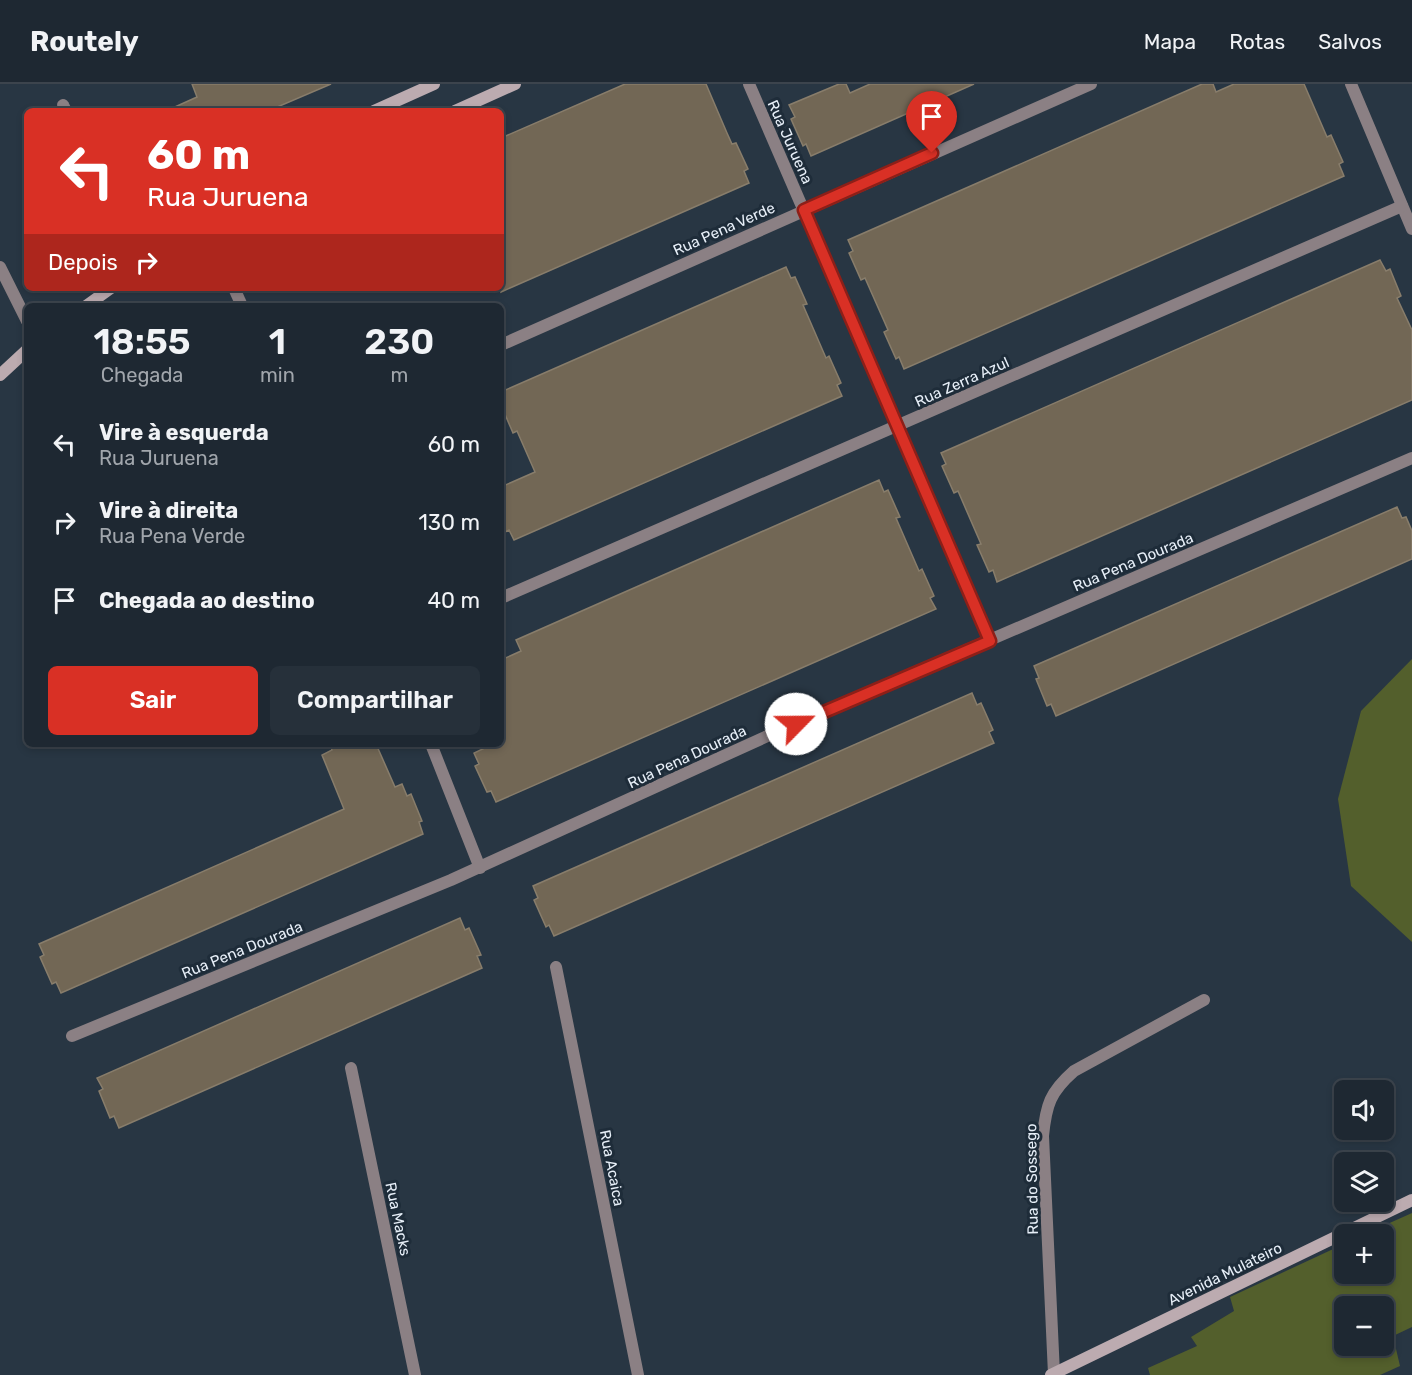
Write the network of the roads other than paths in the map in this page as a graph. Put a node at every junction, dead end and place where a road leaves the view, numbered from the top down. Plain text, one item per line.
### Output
1 (434, 84) edge
2 (515, 84) edge
3 (749, 84) edge
4 (1091, 84) edge
5 (1351, 84) edge
6 (381, 108) edge
7 (462, 108) edge
8 (1402, 206) junction
9 (804, 210) junction
10 (1412, 229) edge
11 (0, 267) edge
12 (107, 291) edge
13 (90, 303) edge
14 (24, 315) edge
15 (504, 344) edge
16 (24, 353) edge
17 (0, 375) edge
18 (898, 426) junction
19 (1412, 458) edge
20 (504, 597) edge
21 (990, 641) junction
22 (432, 747) edge
23 (480, 868) junction
24 (556, 967) dead end
25 (1204, 1000) dead end
26 (72, 1036) dead end
27 (351, 1068) dead end
28 (1412, 1200) edge
29 (1053, 1374) edge
30 (415, 1375) edge
31 (638, 1375) edge

1 - 6 street
2 - 7 street
3 - 9 street, Rua Juruena
4 - 9 street, Rua Pena Verde
5 - 8 street
8 - 10 street
8 - 18 street, Rua Zerra Azul
9 - 15 street, Rua Pena Verde
9 - 18 street, Rua Juruena
11 - 14 street
12 - 13 street
16 - 17 street
18 - 20 street, Rua Zerra Azul
18 - 21 street, Rua Juruena
19 - 21 street, Rua Pena Dourada
21 - 23 street, Rua Pena Dourada
22 - 23 street
23 - 26 street, Rua Pena Dourada
24 - 31 street, Rua Acaica
25 - 29 street, Rua do Sossego
27 - 30 street, Rua Macks
28 - 29 street, Avenida Mulateiro

